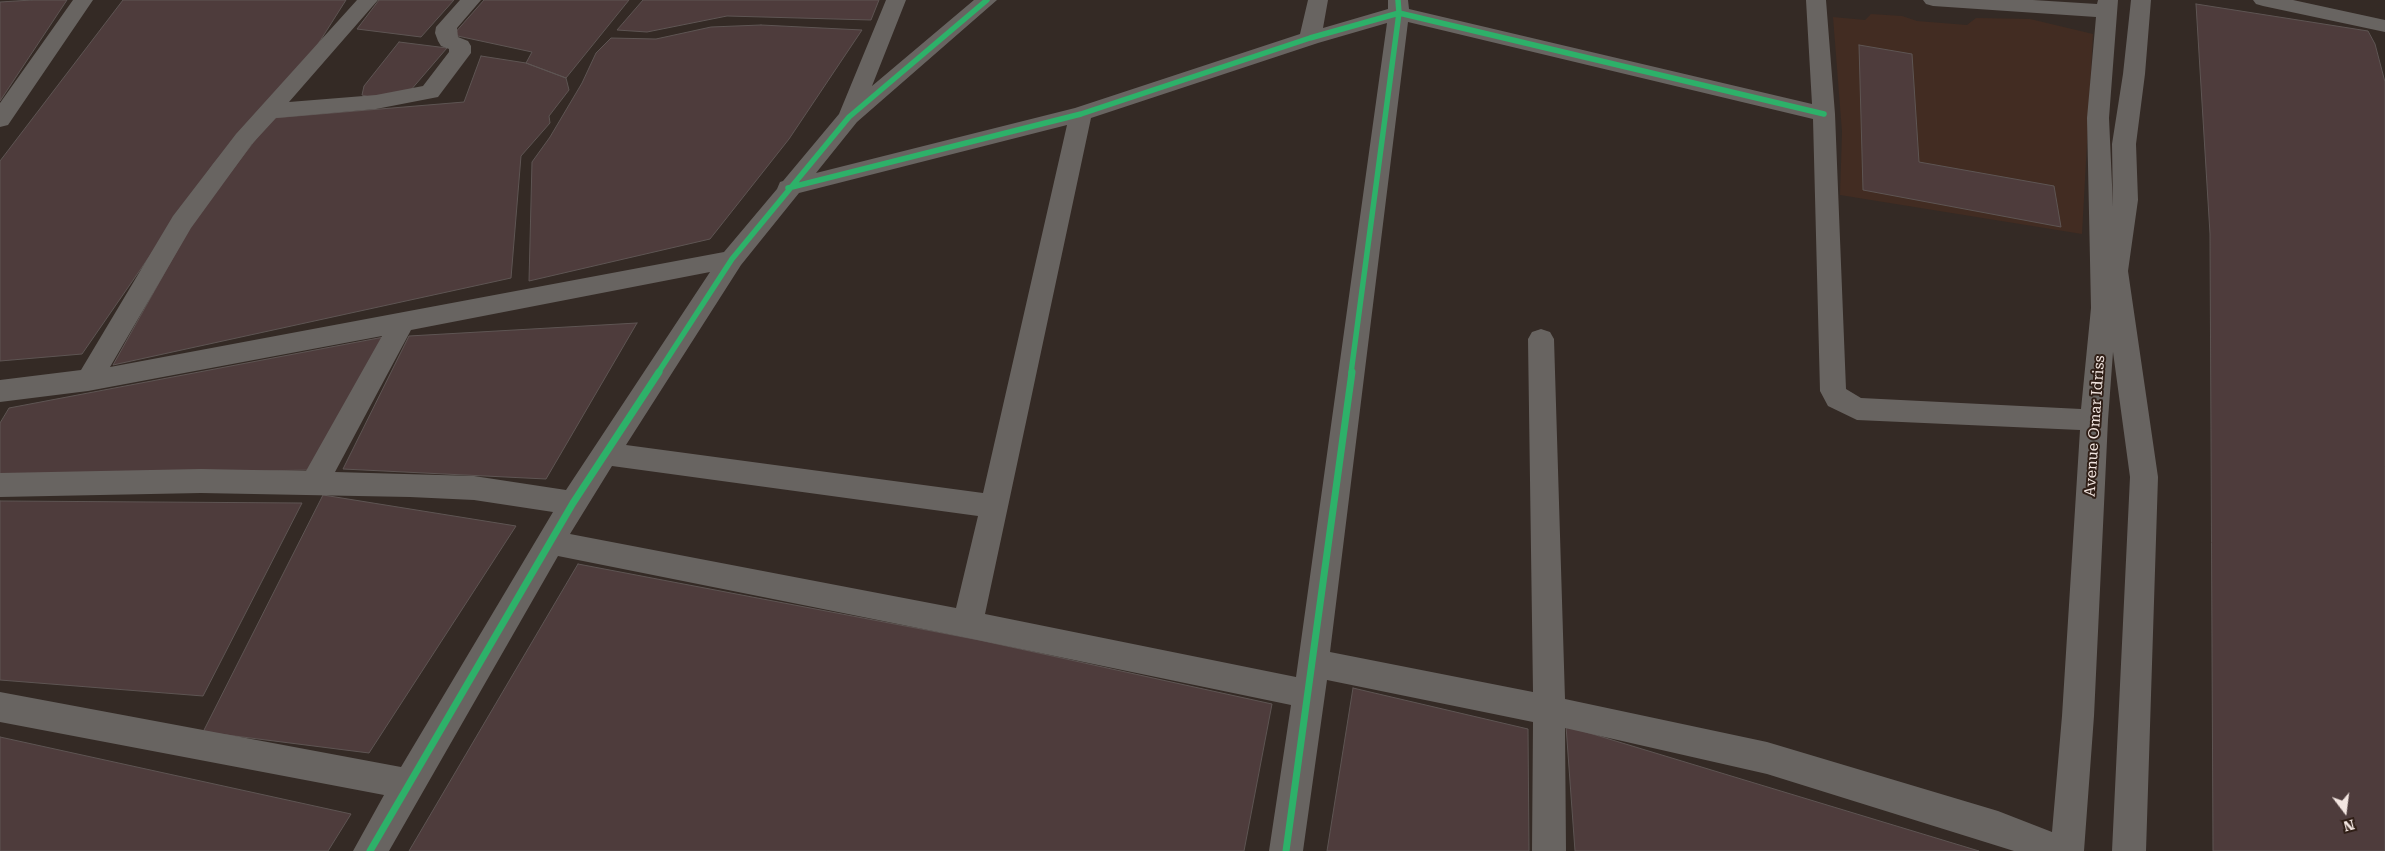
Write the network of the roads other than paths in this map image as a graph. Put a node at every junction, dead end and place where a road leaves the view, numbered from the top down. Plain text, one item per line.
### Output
1 (83, 0) edge
2 (368, 0) edge
3 (471, 0) edge
4 (896, 0) edge
5 (987, 0) edge
6 (1318, 0) edge
7 (1816, 0) edge
8 (1934, 0) edge
9 (2141, 0) edge
10 (2263, 0) edge
11 (1399, 6) edge
12 (2108, 6) edge
13 (2385, 26) edge
14 (1310, 38) junction
15 (269, 111) junction
16 (1082, 114) junction
17 (1824, 114) junction
18 (849, 116) junction
19 (0, 120) edge
20 (788, 188) junction
21 (732, 259) junction
22 (402, 322) junction
23 (1541, 339) dead end
24 (88, 381) junction
25 (0, 392) edge
26 (2094, 420) junction
27 (604, 454) junction
28 (315, 482) junction
29 (0, 486) edge
30 (573, 502) junction
31 (994, 506) junction
32 (549, 542) junction
33 (968, 624) junction
34 (1312, 663) junction
35 (1309, 694) junction
36 (0, 707) edge
37 (1549, 710) junction
38 (408, 784) junction
39 (370, 851) edge
40 (1286, 851) edge
41 (1549, 851) edge
42 (2058, 851) edge
43 (2066, 851) edge
44 (2129, 851) edge

1 - 19 street
2 - 15 street
3 - 15 street
4 - 18 street
5 - 18 street
6 - 14 street
7 - 17 street
8 - 12 street
9 - 44 street
10 - 13 street
11 - 14 street
11 - 17 street
11 - 34 street
12 - 26 street, Avenue Omar Idriss
14 - 16 street
15 - 24 street
16 - 20 street
16 - 31 street
17 - 26 street
18 - 20 street
20 - 21 street
21 - 22 street
21 - 27 street
22 - 24 street
22 - 28 street
23 - 37 street
24 - 25 street
26 - 43 street, Avenue Omar Idriss
27 - 30 street
27 - 31 street
28 - 29 street
28 - 30 street
30 - 32 street
31 - 33 street
32 - 33 street
32 - 38 street
33 - 35 street
34 - 35 street
34 - 37 street
35 - 40 street
36 - 38 street
37 - 41 street
37 - 42 street
38 - 39 street

